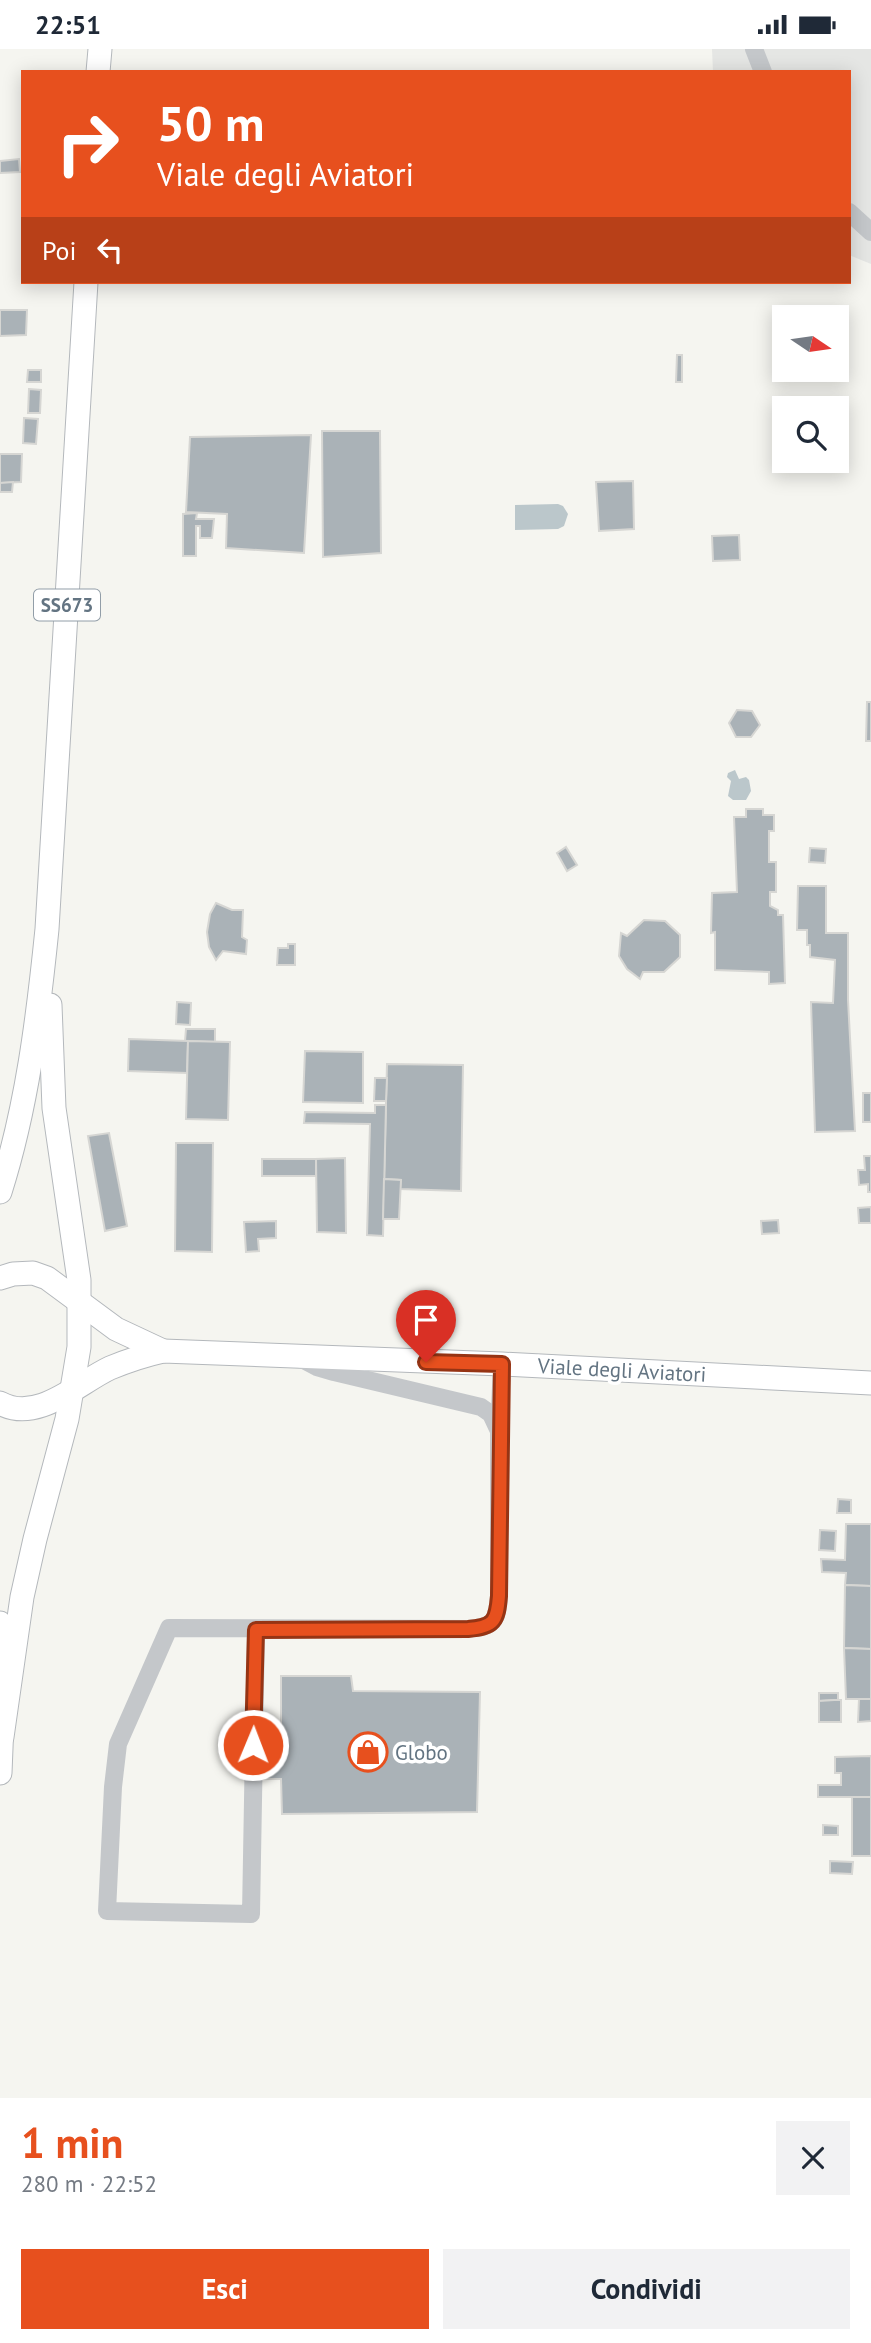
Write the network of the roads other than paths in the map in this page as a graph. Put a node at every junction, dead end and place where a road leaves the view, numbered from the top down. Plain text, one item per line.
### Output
1 (100, 49) edge
2 (754, 49) edge
3 (98, 70) edge
4 (762, 70) edge
5 (851, 214) edge
6 (871, 232) edge
7 (86, 284) edge
8 (47, 929) junction
9 (0, 1192) edge
10 (0, 1278) edge
11 (79, 1301) junction
12 (163, 1351) junction
13 (300, 1358) junction
14 (502, 1364) junction
15 (871, 1383) edge
16 (73, 1390) junction
17 (0, 1403) edge
18 (499, 1432) junction
19 (0, 1623) edge
20 (256, 1630) junction
21 (2, 1737) junction
22 (0, 1773) edge

1 - 3 main road
2 - 4 street
5 - 6 street
7 - 8 main road, SS673
8 - 9 main road, SS673
8 - 11 main road, SS673
10 - 11 main road, Viale degli Aviatori
11 - 12 main road, Viale degli Aviatori
11 - 16 main road, SS673
12 - 13 main road, Viale degli Aviatori
12 - 16 main road, Viale degli Aviatori
13 - 14 main road, Viale degli Aviatori
13 - 18 street
14 - 15 main road, Viale degli Aviatori
14 - 18 street
16 - 17 main road, Viale degli Aviatori
16 - 21 main road, SS673
18 - 20 street
19 - 21 main road, SS673
20 - 20 street
21 - 22 main road, SS673

